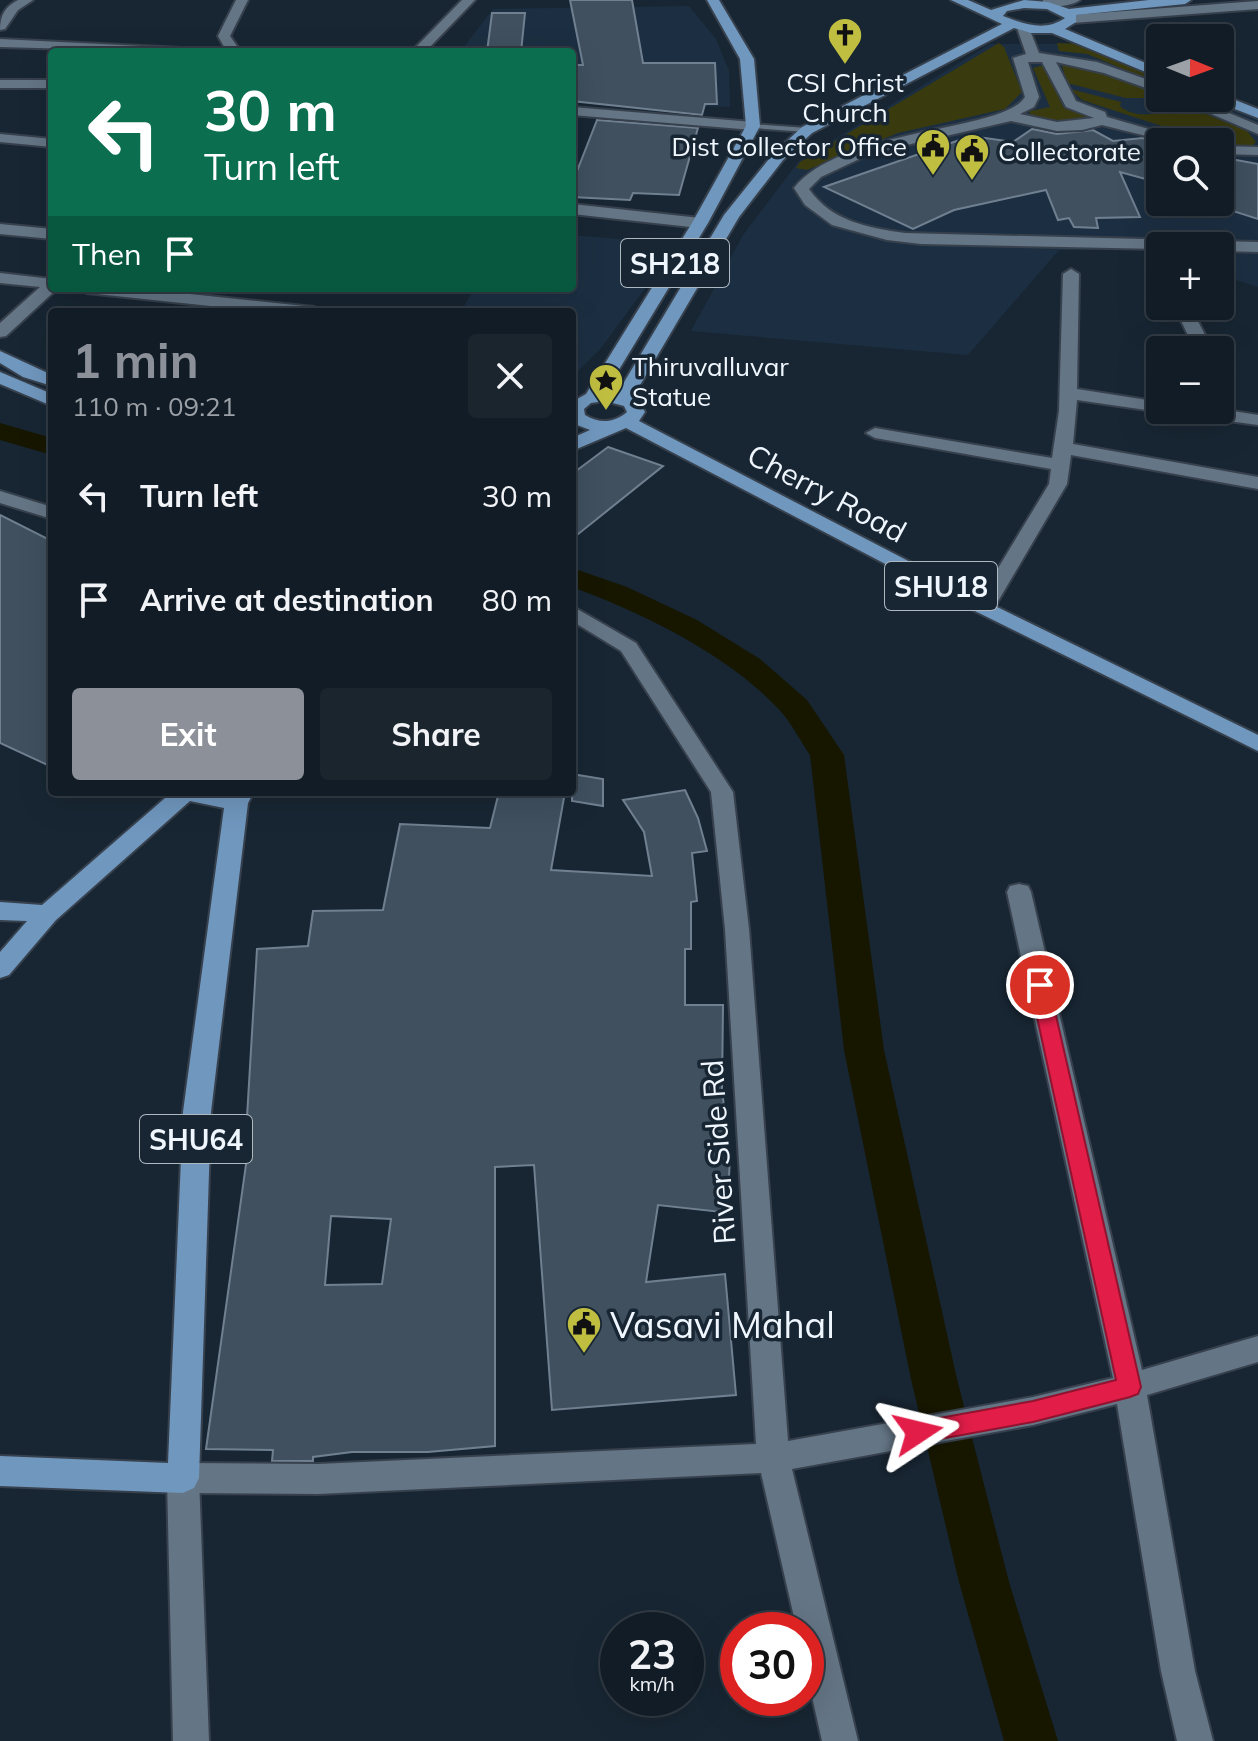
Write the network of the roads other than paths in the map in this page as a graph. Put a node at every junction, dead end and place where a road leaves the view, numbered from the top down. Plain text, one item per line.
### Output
1 (27, 0) edge
2 (242, 0) edge
3 (469, 0) edge
4 (713, 0) edge
5 (957, 0) edge
6 (995, 0) edge
7 (1032, 0) edge
8 (1185, 0) edge
9 (1010, 3) junction
10 (1047, 3) junction
11 (1258, 5) edge
12 (1072, 10) edge
13 (1010, 23) junction
14 (0, 26) edge
15 (1051, 28) junction
16 (1096, 30) dead end
17 (0, 43) edge
18 (101, 48) edge
19 (232, 48) edge
20 (422, 48) edge
21 (1041, 57) junction
22 (1146, 68) edge
23 (0, 84) edge
24 (48, 84) edge
25 (1146, 84) edge
26 (1234, 88) edge
27 (1244, 92) dead end
28 (1234, 104) edge
29 (576, 111) edge
30 (1215, 112) edge
31 (1258, 114) edge
32 (1013, 116) junction
33 (1101, 120) junction
34 (753, 126) junction
35 (807, 130) junction
36 (1258, 130) edge
37 (1146, 132) edge
38 (0, 138) edge
39 (48, 143) edge
40 (1234, 150) edge
41 (1258, 151) edge
42 (576, 209) edge
43 (700, 223) junction
44 (0, 229) edge
45 (48, 234) edge
46 (1258, 247) edge
47 (1071, 274) dead end
48 (0, 278) edge
49 (48, 284) edge
50 (48, 289) edge
51 (125, 292) edge
52 (276, 308) edge
53 (0, 332) edge
54 (0, 356) edge
55 (0, 377) edge
56 (48, 380) edge
57 (1068, 393) junction
58 (593, 397) junction
59 (48, 399) edge
60 (623, 399) junction
61 (1146, 405) edge
62 (576, 410) edge
63 (1234, 411) edge
64 (576, 417) edge
65 (1258, 420) edge
66 (620, 424) junction
67 (875, 433) dead end
68 (576, 443) edge
69 (1062, 456) junction
70 (1258, 483) edge
71 (0, 497) edge
72 (48, 512) edge
73 (984, 608) junction
74 (576, 614) edge
75 (1258, 744) edge
76 (180, 796) edge
77 (239, 797) edge
78 (1019, 892) dead end
79 (0, 911) edge
80 (47, 914) junction
81 (0, 969) edge
82 (1258, 1349) edge
83 (1130, 1387) junction
84 (773, 1458) junction
85 (0, 1471) edge
86 (183, 1478) junction
87 (191, 1741) edge
88 (840, 1741) edge
89 (1195, 1741) edge

1 - 14 street
2 - 19 street
3 - 20 street
4 - 34 main road
5 - 13 main road
6 - 9 main road
7 - 10 main road
8 - 12 main road
9 - 10 main road
9 - 13 main road, SH218
10 - 12 main road
11 - 12 street
12 - 15 main road, SH218
12 - 16 main road
13 - 15 main road, SH218
13 - 21 street
13 - 35 main road, SH218
15 - 22 main road
17 - 18 street
21 - 25 street
21 - 32 street
21 - 33 street
23 - 24 street
26 - 27 main road
28 - 31 main road
29 - 34 street
30 - 36 street
32 - 33 street
32 - 46 street
33 - 37 street
34 - 35 lane
34 - 43 main road, SH218
35 - 60 main road, SH218
38 - 39 street
40 - 41 street
42 - 43 street
43 - 58 main road, SH218
44 - 45 street
47 - 57 street
48 - 49 street
50 - 53 street
51 - 52 street
54 - 56 main road
55 - 59 main road
57 - 61 street
57 - 69 street
58 - 60 main road
58 - 62 main road
60 - 66 main road
63 - 65 street
64 - 66 main road, Cherry Road
66 - 68 main road
66 - 73 main road, Cherry Road / SHU18
67 - 69 street
69 - 70 street
69 - 73 street
71 - 72 street
73 - 75 main road, Cherry Road / SHU18
74 - 84 street, River Side Rd
76 - 80 main road
77 - 86 main road, SHU64
78 - 83 street
79 - 80 main road
80 - 81 main road
82 - 83 street
83 - 84 street
83 - 89 street
84 - 86 street
84 - 88 street, River Side Rd
85 - 86 main road
86 - 87 street

